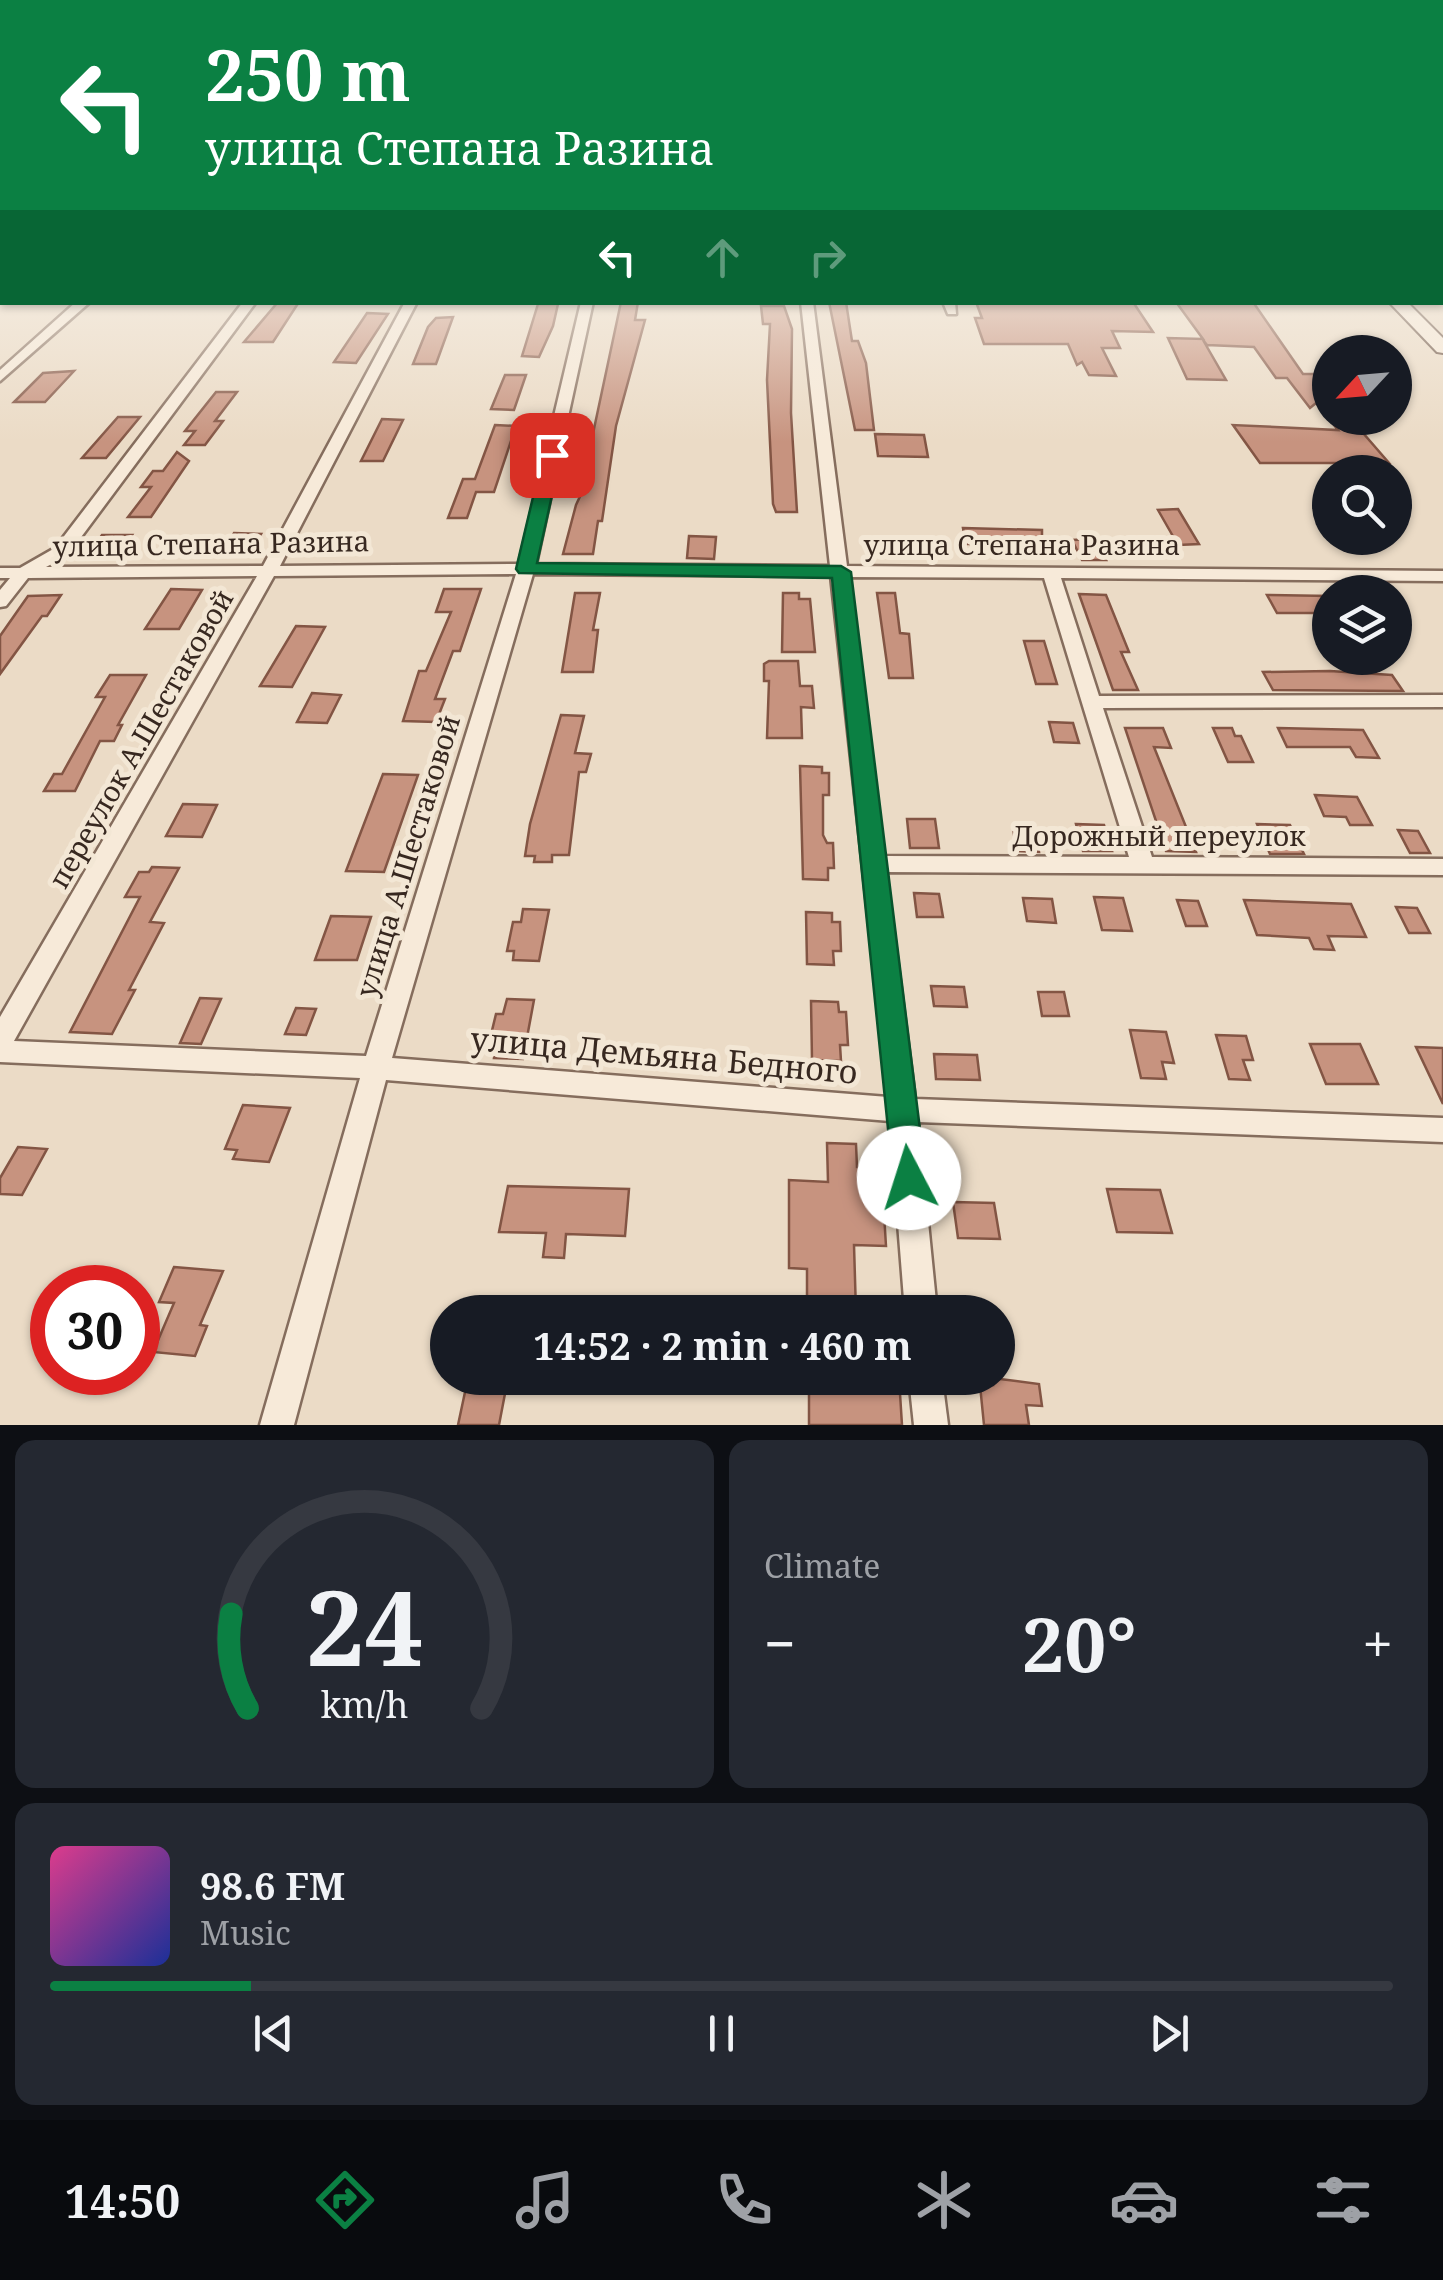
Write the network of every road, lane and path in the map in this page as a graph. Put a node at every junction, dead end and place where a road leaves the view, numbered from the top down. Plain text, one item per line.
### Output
1 (77, 308) edge
2 (245, 308) edge
3 (408, 308) edge
4 (586, 308) edge
5 (808, 308) edge
6 (1403, 308) edge
7 (1443, 348) edge
8 (0, 377) edge
9 (526, 569) junction
10 (269, 570) junction
11 (1050, 571) junction
12 (841, 572) junction
13 (23, 573) junction
14 (0, 574) edge
15 (1443, 576) edge
16 (0, 602) edge
17 (1443, 701) edge
18 (1092, 702) junction
19 (874, 864) junction
20 (1143, 866) junction
21 (1443, 867) edge
22 (0, 1041) edge
23 (0, 1051) edge
24 (376, 1068) junction
25 (903, 1110) junction
26 (1443, 1130) edge
27 (919, 1295) edge
28 (927, 1395) edge
29 (277, 1425) edge
30 (930, 1425) edge

1 - 8 street
2 - 13 street
3 - 10 street, переулок А.Шестаковой
4 - 9 street, улица А.Шестаковой
5 - 12 street
6 - 7 street
9 - 10 street, улица Степана Разина
9 - 12 street, улица Степана Разина
9 - 24 street, улица А.Шестаковой
10 - 13 street, улица Степана Разина
10 - 22 street, переулок А.Шестаковой
11 - 12 street, улица Степана Разина
11 - 15 street, улица Степана Разина
11 - 18 street
12 - 19 street
13 - 14 street, улица Степана Разина
13 - 16 street
17 - 18 street
18 - 20 street
19 - 20 street, Дорожный переулок
19 - 25 street
20 - 21 street, Дорожный переулок
23 - 24 street, улица Демьяна Бедного
24 - 25 street, улица Демьяна Бедного
24 - 29 street, улица А.Шестаковой
25 - 26 street, улица Демьяна Бедного
25 - 27 street
28 - 30 street

